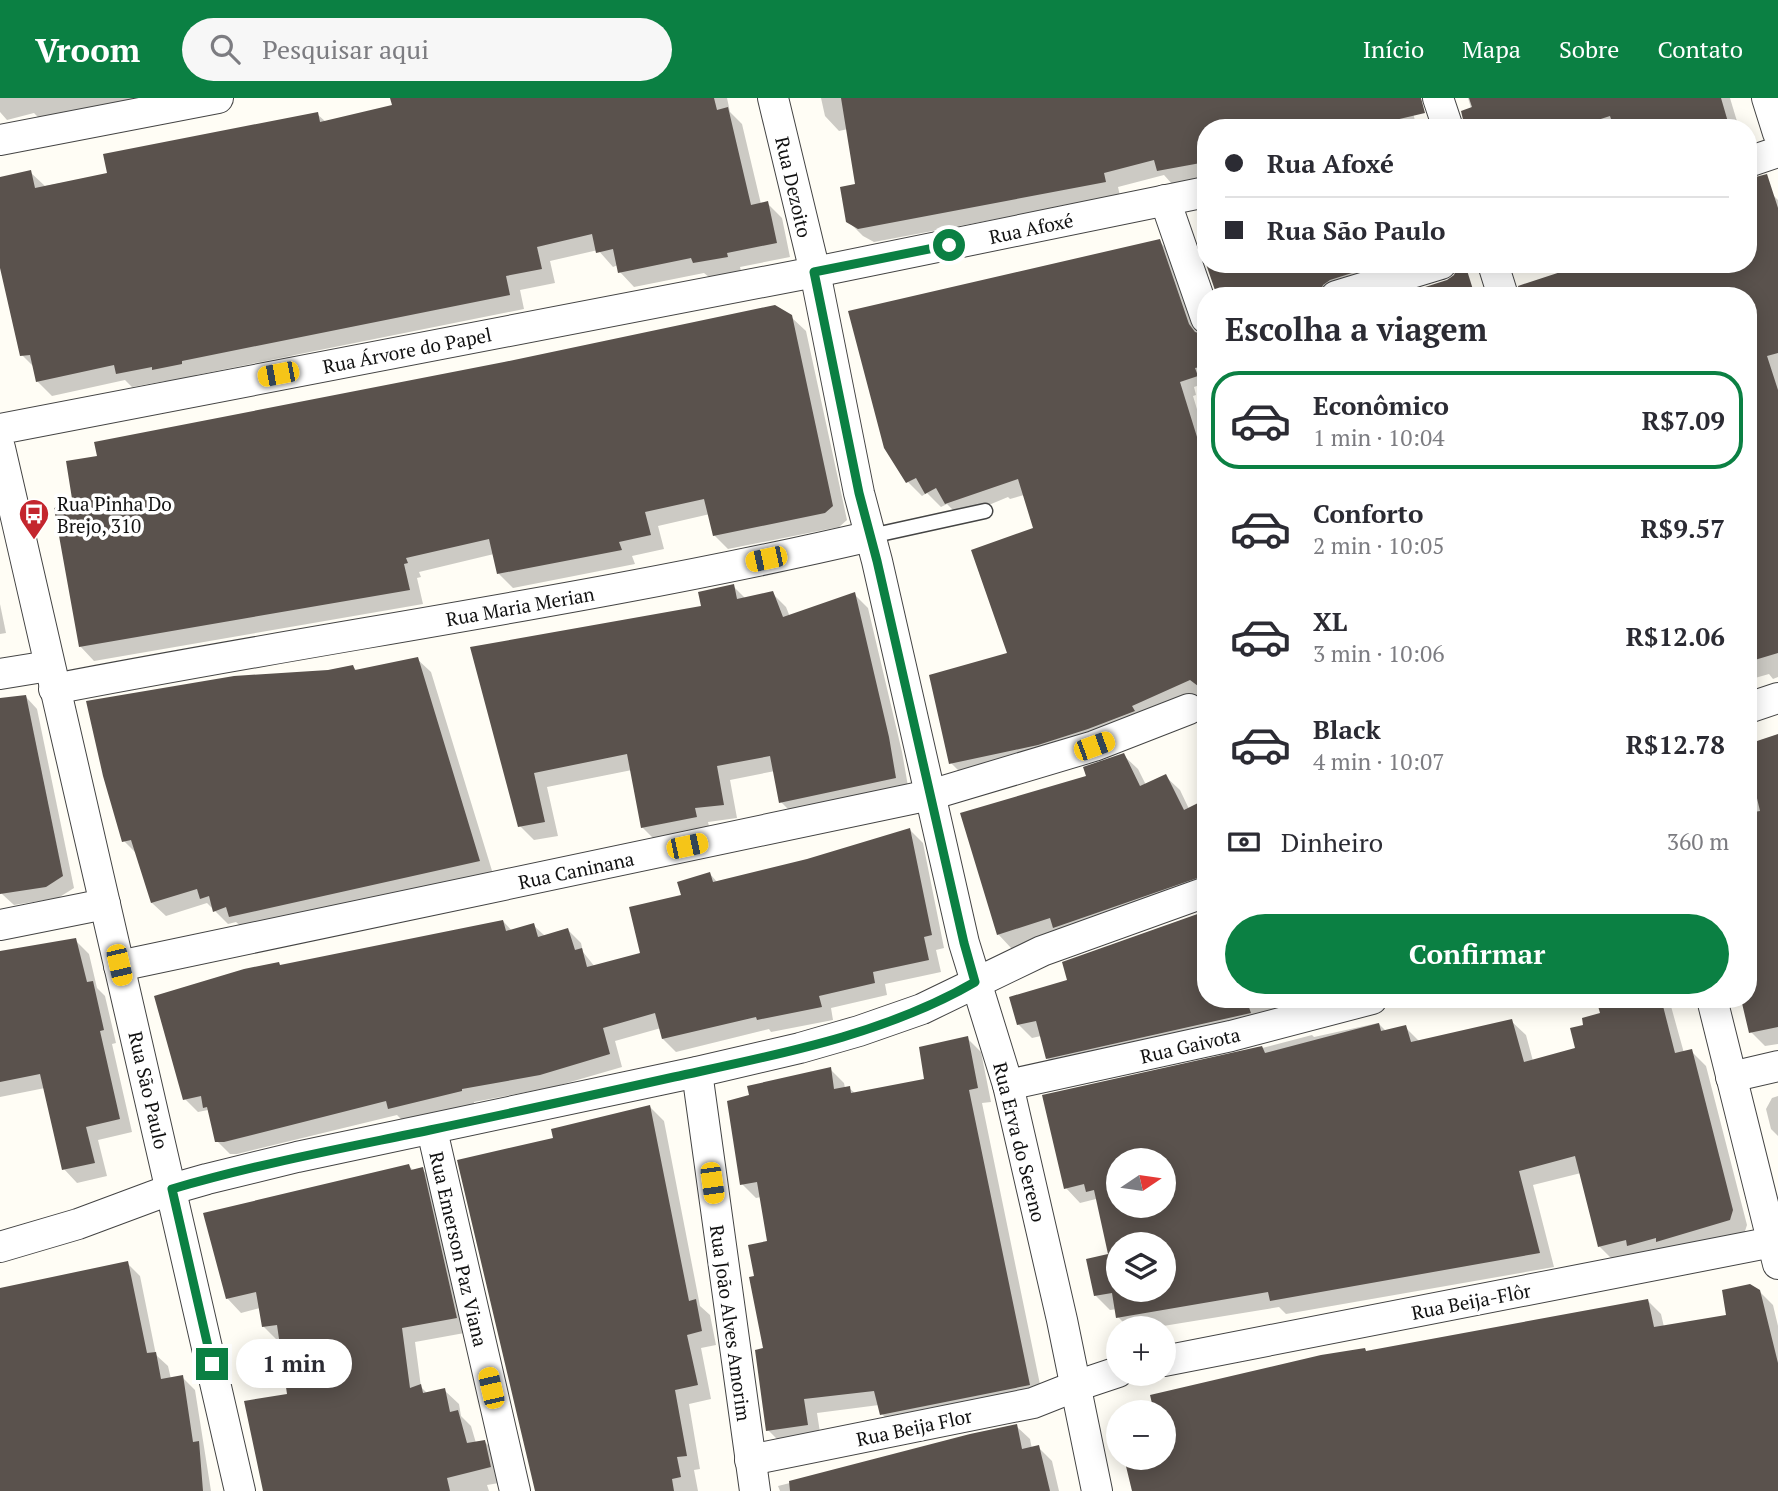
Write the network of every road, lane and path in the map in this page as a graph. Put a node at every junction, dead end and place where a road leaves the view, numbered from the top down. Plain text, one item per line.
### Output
1 (218, 98) edge
2 (773, 98) edge
3 (1438, 98) edge
4 (1767, 98) edge
5 (1445, 119) edge
6 (1778, 133) edge
7 (0, 140) edge
8 (1778, 152) edge
9 (1757, 159) edge
10 (1197, 194) edge
11 (1165, 200) junction
12 (814, 272) junction
13 (1411, 273) edge
14 (1366, 287) edge
15 (1197, 292) edge
16 (0, 429) edge
17 (0, 448) edge
18 (985, 511) dead end
19 (871, 536) junction
20 (0, 674) edge
21 (51, 677) junction
22 (1778, 698) edge
23 (1757, 705) edge
24 (1189, 709) dead end
25 (930, 795) junction
26 (1197, 895) edge
27 (105, 904) junction
28 (0, 925) edge
29 (119, 965) junction
30 (975, 982) junction
31 (1338, 1008) edge
32 (1714, 1008) edge
33 (1778, 1066) edge
34 (697, 1072) junction
35 (1731, 1077) junction
36 (1007, 1086) junction
37 (432, 1130) junction
38 (172, 1189) junction
39 (0, 1247) edge
40 (1776, 1249) edge
41 (1176, 1359) edge
42 (1106, 1376) edge
43 (1076, 1385) junction
44 (750, 1460) junction
45 (240, 1491) edge
46 (515, 1491) edge
47 (755, 1491) edge
48 (1097, 1491) edge

1 - 7 street
2 - 12 street, Rua Dezoito
3 - 5 street
4 - 6 street
8 - 9 street
10 - 11 street, Rua Afoxé
11 - 12 street, Rua Afoxé
11 - 15 street
12 - 16 street, Rua Árvore do Papel
12 - 19 street, Rua Dezoito
13 - 14 street
17 - 21 street, Rua São Paulo
18 - 19 lane, Rua Maria Merian
19 - 21 street, Rua Maria Merian
19 - 25 street, Rua Erva do Sereno
20 - 21 street, Rua Maria Merian
21 - 27 street, Rua São Paulo
22 - 23 street
24 - 25 street, Rua Caninana
25 - 29 street, Rua Caninana
25 - 30 street, Rua Erva do Sereno
26 - 30 street
27 - 28 street
27 - 29 street, Rua São Paulo
29 - 38 street, Rua São Paulo
30 - 34 street
30 - 36 street, Rua Erva do Sereno
31 - 36 street, Rua Gaivota
32 - 35 street
33 - 35 street
34 - 37 street
34 - 44 street, Rua João Alves Amorim
35 - 40 street
36 - 43 street, Rua Erva do Sereno
37 - 38 street
37 - 46 street, Rua Emerson Paz Viana
38 - 39 street
38 - 45 street, Rua São Paulo
40 - 41 street, Rua Beija-Flôr
42 - 43 street
43 - 44 street, Rua Beija Flor
43 - 48 street, Rua Erva do Sereno
44 - 47 street, Rua João Alves Amorim

